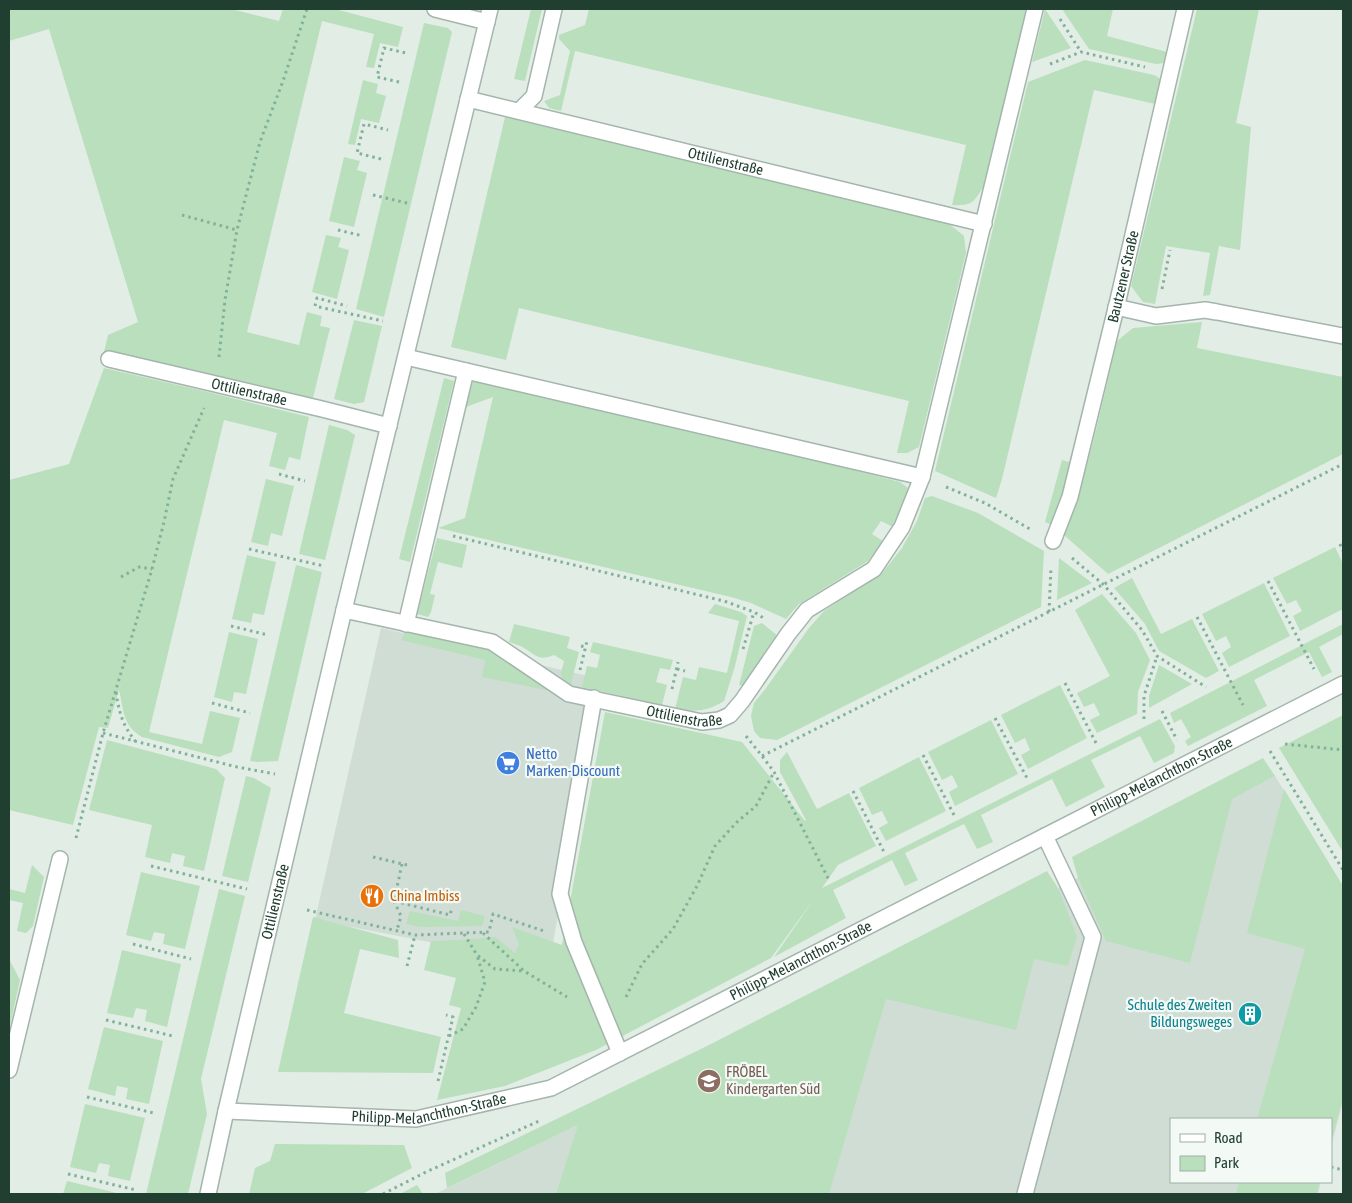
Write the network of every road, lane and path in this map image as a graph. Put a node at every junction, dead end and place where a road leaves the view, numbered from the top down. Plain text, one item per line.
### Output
1 (435, 9) edge
2 (554, 9) edge
3 (1035, 9) edge
4 (1185, 9) edge
5 (488, 15) edge
6 (1059, 17) dead end
7 (1082, 52) junction
8 (406, 53) dead end
9 (1170, 73) junction
10 (1019, 77) junction
11 (399, 82) dead end
12 (468, 100) junction
13 (519, 111) junction
14 (388, 130) dead end
15 (381, 159) dead end
16 (373, 196) dead end
17 (411, 204) dead end
18 (182, 215) dead end
19 (984, 224) junction
20 (236, 230) dead end
21 (338, 230) dead end
22 (363, 236) dead end
23 (1170, 250) dead end
24 (1162, 288) dead end
25 (346, 306) dead end
26 (1116, 307) junction
27 (383, 321) dead end
28 (1343, 336) edge
29 (406, 357) junction
30 (109, 359) dead end
31 (466, 371) junction
32 (389, 426) junction
33 (1343, 464) edge
34 (279, 474) dead end
35 (922, 477) junction
36 (305, 481) dead end
37 (428, 530) junction
38 (1053, 541) junction
39 (1340, 544) dead end
40 (249, 549) dead end
41 (1343, 551) edge
42 (324, 566) dead end
43 (152, 569) dead end
44 (121, 577) dead end
45 (1268, 580) dead end
46 (1104, 585) junction
47 (344, 610) junction
48 (1049, 612) junction
49 (1197, 617) dead end
50 (406, 624) junction
51 (231, 626) dead end
52 (788, 634) junction
53 (268, 635) dead end
54 (581, 646) dead end
55 (586, 647) dead end
56 (1157, 656) junction
57 (677, 669) dead end
58 (685, 670) dead end
59 (1065, 683) dead end
60 (1343, 684) edge
61 (1206, 687) dead end
62 (115, 691) dead end
63 (1326, 693) junction
64 (594, 698) junction
65 (212, 703) dead end
66 (1162, 711) dead end
67 (250, 713) dead end
68 (730, 715) junction
69 (995, 718) dead end
70 (1144, 719) dead end
71 (1255, 728) junction
72 (135, 741) junction
73 (1096, 743) dead end
74 (1276, 743) dead end
75 (1343, 750) edge
76 (923, 755) dead end
77 (762, 756) junction
78 (1188, 763) junction
79 (774, 772) junction
80 (275, 774) dead end
81 (1028, 778) dead end
82 (853, 791) dead end
83 (84, 807) dead end
84 (954, 816) dead end
85 (1045, 836) junction
86 (884, 852) dead end
87 (373, 857) dead end
88 (60, 858) dead end
89 (402, 864) junction
90 (407, 865) dead end
91 (151, 866) dead end
92 (1343, 870) edge
93 (829, 880) dead end
94 (247, 889) dead end
95 (394, 901) junction
96 (452, 908) dead end
97 (306, 910) dead end
98 (397, 930) junction
99 (482, 933) junction
100 (415, 934) junction
101 (464, 934) junction
102 (574, 942) junction
103 (133, 944) dead end
104 (477, 956) junction
105 (191, 959) dead end
106 (407, 966) dead end
107 (524, 971) junction
108 (446, 1015) dead end
109 (106, 1020) dead end
110 (607, 1025) junction
111 (173, 1036) dead end
112 (449, 1036) junction
113 (620, 1053) junction
114 (9, 1070) edge
115 (438, 1081) dead end
116 (87, 1097) dead end
117 (226, 1111) junction
118 (154, 1113) dead end
119 (539, 1121) dead end
120 (68, 1174) dead end
121 (136, 1190) dead end
122 (208, 1194) edge
123 (383, 1194) edge
124 (1025, 1194) edge

1 - 5 street, Ottilienstraße
2 - 13 street
3 - 10 street, Ottilienstraße
4 - 9 street, Bautzener Straße
5 - 12 street, Ottilienstraße
6 - 7 path
7 - 9 path
7 - 10 path
8 - 11 path
9 - 26 street, Bautzener Straße
10 - 19 street, Ottilienstraße
12 - 13 street, Ottilienstraße
12 - 29 street, Ottilienstraße
13 - 19 street, Ottilienstraße
14 - 15 path
16 - 17 path
18 - 20 path
19 - 35 street, Ottilienstraße
21 - 22 path
23 - 24 path
25 - 27 path
26 - 28 street
26 - 38 street, Bautzener Straße
29 - 31 street
29 - 32 street, Ottilienstraße
30 - 32 street, Ottilienstraße
31 - 35 street
31 - 37 street
32 - 47 street, Ottilienstraße
33 - 46 path
34 - 36 path
35 - 38 path
35 - 52 street, Ottilienstraße
37 - 50 street
37 - 52 path
38 - 46 path
38 - 48 path
39 - 41 path
40 - 42 path
43 - 44 path
45 - 63 path
46 - 48 path
46 - 56 path
47 - 50 street, Ottilienstraße
47 - 117 street, Ottilienstraße
48 - 77 path
49 - 71 path
50 - 64 street, Ottilienstraße
51 - 53 path
52 - 68 street, Ottilienstraße
54 - 55 path
56 - 61 path
56 - 70 path
57 - 58 path
59 - 73 path
60 - 63 street, Philipp-Melanchthon-Straße
62 - 72 path
63 - 71 street, Philipp-Melanchthon-Straße
64 - 68 street, Ottilienstraße
64 - 102 street
65 - 67 path
66 - 78 path
68 - 77 path
69 - 81 path
71 - 78 street, Philipp-Melanchthon-Straße
71 - 92 path
72 - 80 path
72 - 83 path
74 - 75 path
76 - 84 path
77 - 79 path
78 - 85 street, Philipp-Melanchthon-Straße
79 - 93 path
79 - 110 path
82 - 86 path
85 - 113 street, Philipp-Melanchthon-Straße
85 - 124 street
87 - 89 path
88 - 114 street
89 - 90 path
89 - 95 path
91 - 94 path
95 - 96 path
95 - 98 path
97 - 98 path
98 - 100 path
99 - 101 path
99 - 102 path
99 - 107 path
100 - 101 path
100 - 106 path
101 - 104 path
102 - 110 street
103 - 105 path
104 - 107 path
104 - 112 path
107 - 110 path
108 - 112 path
109 - 111 path
110 - 113 street
112 - 115 path
113 - 117 street, Philipp-Melanchthon-Straße
116 - 118 path
117 - 122 street, Ottilienstraße
119 - 123 path
120 - 121 path

